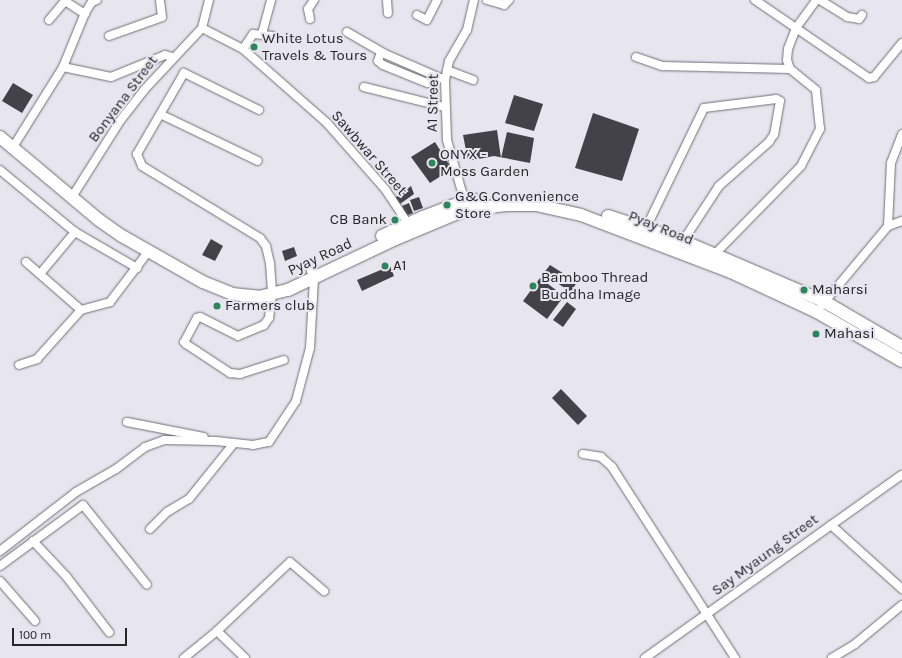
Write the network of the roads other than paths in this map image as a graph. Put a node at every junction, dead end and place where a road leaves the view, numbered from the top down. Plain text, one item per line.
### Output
1 (97, 0) edge
2 (160, 0) edge
3 (209, 0) edge
4 (271, 0) edge
5 (314, 0) edge
6 (387, 0) edge
7 (437, 0) edge
8 (474, 0) edge
9 (487, 0) edge
10 (508, 0) edge
11 (755, 0) edge
12 (816, 0) edge
13 (820, 0) edge
14 (388, 13) dead end
15 (85, 14) junction
16 (417, 15) dead end
17 (862, 15) dead end
18 (310, 19) dead end
19 (48, 20) dead end
20 (202, 28) junction
21 (796, 28) junction
22 (347, 32) dead end
23 (262, 34) junction
24 (109, 36) dead end
25 (273, 36) dead end
26 (902, 43) edge
27 (243, 49) junction
28 (381, 52) junction
29 (172, 57) junction
30 (636, 57) dead end
31 (63, 67) junction
32 (790, 69) junction
33 (447, 70) junction
34 (445, 80) junction
35 (473, 80) dead end
36 (427, 83) dead end
37 (364, 87) dead end
38 (444, 107) junction
39 (259, 110) dead end
40 (162, 114) junction
41 (0, 127) edge
42 (902, 134) edge
43 (0, 137) edge
44 (15, 144) junction
45 (258, 161) dead end
46 (0, 170) edge
47 (74, 194) junction
48 (466, 205) junction
49 (902, 221) edge
50 (888, 226) junction
51 (646, 228) junction
52 (411, 229) junction
53 (75, 232) junction
54 (683, 241) junction
55 (148, 252) junction
56 (711, 259) junction
57 (26, 262) dead end
58 (137, 268) junction
59 (40, 274) junction
60 (312, 275) junction
61 (272, 290) junction
62 (825, 302) junction
63 (81, 310) junction
64 (817, 312) junction
65 (902, 347) edge
66 (284, 360) dead end
67 (902, 361) edge
68 (19, 365) dead end
69 (127, 422) dead end
70 (216, 441) junction
71 (234, 443) junction
72 (583, 454) dead end
73 (902, 475) edge
74 (831, 524) junction
75 (150, 529) dead end
76 (32, 541) junction
77 (0, 550) edge
78 (0, 566) edge
79 (0, 581) edge
80 (147, 585) dead end
81 (902, 589) edge
82 (324, 591) dead end
83 (902, 605) edge
84 (708, 614) junction
85 (35, 621) dead end
86 (217, 631) junction
87 (109, 632) dead end
88 (184, 658) edge
89 (245, 658) edge
90 (645, 658) edge
91 (735, 658) edge
92 (832, 658) edge

1 - 15 street
2 - 24 street
3 - 20 street
4 - 23 street
5 - 18 street
6 - 14 street
7 - 16 street
8 - 33 street, A1 Street
9 - 10 street
11 - 21 street
12 - 21 street
13 - 17 street
15 - 19 street
15 - 31 street
20 - 27 street, Sawbwar Street
20 - 29 street, Bonyana Street
21 - 26 street
21 - 32 street
22 - 28 street
23 - 25 street
23 - 27 street
27 - 52 street, Sawbwar Street
28 - 34 street
28 - 36 street
29 - 31 street
29 - 47 street, Bonyana Street
30 - 32 street
31 - 44 street
32 - 56 street
33 - 34 street, A1 Street
33 - 35 street
34 - 38 street, A1 Street
37 - 38 street
38 - 48 street, A1 Street
39 - 40 street
40 - 45 street
40 - 61 street
41 - 44 highway, Pyay Road
42 - 50 street
43 - 44 highway, Pyay Road
44 - 47 highway, Pyay Road
46 - 53 street
47 - 55 highway, Pyay Road
47 - 61 highway, Pyay Road
48 - 51 highway, Pyay Road
48 - 52 highway, Pyay Road
48 - 56 highway, Pyay Road
49 - 50 street
50 - 62 street
51 - 54 highway, Pyay Road
51 - 54 street
52 - 60 highway, Pyay Road
53 - 58 street
53 - 59 street
54 - 56 highway, Pyay Road
55 - 58 street
55 - 61 highway, Pyay Road
56 - 62 highway, Pyay Road
56 - 64 highway, Pyay Road
57 - 59 street
58 - 63 street
59 - 63 street
60 - 61 highway, Pyay Road
60 - 71 street
61 - 66 street
62 - 64 street
62 - 65 highway, Pyay Road
63 - 68 street
64 - 67 highway, Pyay Road
69 - 70 street
70 - 71 street
70 - 77 street
71 - 75 street
72 - 84 street
73 - 74 street, Say Myaung Street
74 - 81 street
74 - 84 street, Say Myaung Street
76 - 78 street
76 - 80 street
76 - 87 street
79 - 85 street
82 - 86 street
83 - 92 street
84 - 90 street, Say Myaung Street
84 - 91 street
86 - 88 street
86 - 89 street

